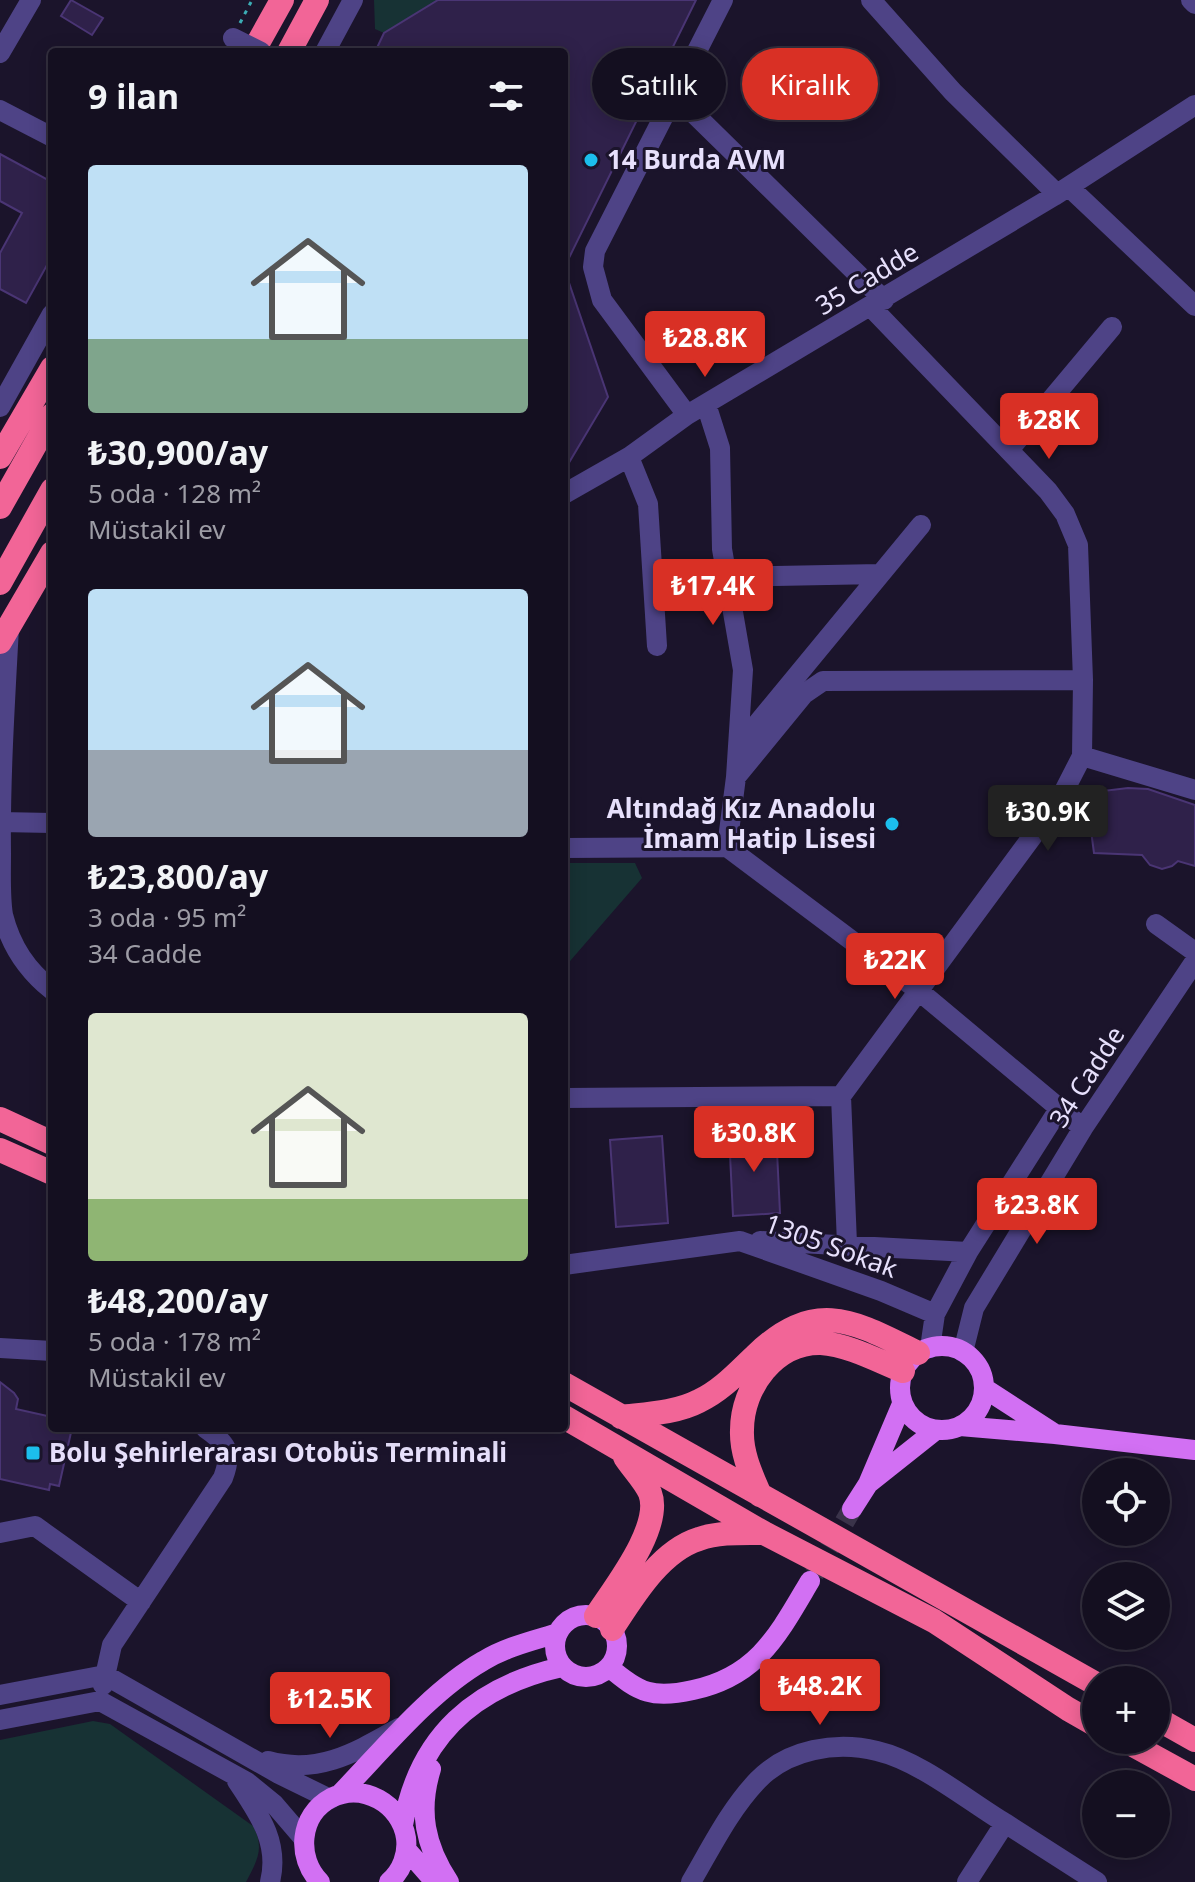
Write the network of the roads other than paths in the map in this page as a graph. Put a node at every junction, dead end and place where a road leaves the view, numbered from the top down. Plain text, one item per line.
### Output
1 (31, 0) edge
2 (282, 0) edge
3 (317, 0) edge
4 (353, 0) edge
5 (723, 0) edge
6 (871, 0) edge
7 (243, 45) edge
8 (291, 48) edge
9 (327, 48) edge
10 (699, 48) edge
11 (0, 53) edge
12 (1195, 105) edge
13 (0, 110) edge
14 (662, 120) edge
15 (699, 120) edge
16 (48, 135) edge
17 (1063, 190) junction
18 (878, 303) junction
19 (1195, 306) edge
20 (48, 321) edge
21 (1112, 327) dead end
22 (48, 375) edge
23 (706, 404) junction
24 (0, 407) edge
25 (687, 415) junction
26 (48, 422) edge
27 (1009, 450) junction
28 (0, 457) edge
29 (629, 457) junction
30 (568, 492) edge
31 (48, 497) edge
32 (0, 507) edge
33 (921, 525) dead end
34 (48, 560) edge
35 (880, 574) junction
36 (727, 577) junction
37 (0, 583) edge
38 (4, 635) edge
39 (657, 646) dead end
40 (1083, 680) junction
41 (738, 747) junction
42 (1082, 756) junction
43 (736, 777) junction
44 (1195, 790) edge
45 (0, 822) edge
46 (48, 823) edge
47 (727, 847) junction
48 (568, 848) edge
49 (1156, 924) dead end
50 (1195, 952) edge
51 (1195, 961) edge
52 (48, 987) edge
53 (919, 991) junction
54 (841, 1096) junction
55 (568, 1098) edge
56 (1059, 1109) junction
57 (0, 1119) edge
58 (1083, 1128) junction
59 (48, 1141) edge
60 (0, 1150) edge
61 (48, 1171) edge
62 (740, 1241) junction
63 (847, 1244) junction
64 (968, 1252) junction
65 (568, 1264) edge
66 (935, 1314) junction
67 (0, 1348) edge
68 (48, 1351) edge
69 (963, 1352) junction
70 (917, 1357) junction
71 (568, 1386) edge
72 (984, 1388) junction
73 (902, 1404) junction
74 (621, 1417) junction
75 (568, 1419) edge
76 (960, 1426) junction
77 (936, 1430) junction
78 (211, 1432) edge
79 (1055, 1434) junction
80 (1195, 1450) edge
81 (621, 1452) junction
82 (868, 1484) junction
83 (760, 1495) junction
84 (852, 1509) tunnel mouth
85 (0, 1533) edge
86 (764, 1533) junction
87 (810, 1581) tunnel mouth
88 (141, 1602) junction
89 (604, 1623) junction
90 (558, 1633) junction
91 (562, 1667) junction
92 (609, 1667) junction
93 (105, 1675) junction
94 (1082, 1676) edge
95 (0, 1695) edge
96 (100, 1701) junction
97 (1082, 1717) edge
98 (0, 1720) edge
99 (413, 1720) junction
100 (1170, 1726) edge
101 (1195, 1740) edge
102 (437, 1741) junction
103 (244, 1754) junction
104 (1149, 1754) edge
105 (231, 1771) junction
106 (1195, 1779) edge
107 (335, 1797) junction
108 (1005, 1823) junction
109 (403, 1825) junction
110 (304, 1839) junction
111 (406, 1849) junction
112 (309, 1877) edge
113 (270, 1882) edge
114 (389, 1882) edge
115 (435, 1882) edge
116 (449, 1882) edge
117 (691, 1882) edge
118 (967, 1882) edge
119 (1097, 1882) edge

1 - 11 street
2 - 7 highway
3 - 8 highway
4 - 9 street
5 - 10 street
6 - 17 street
12 - 17 street, 35 Cadde
13 - 16 street
14 - 25 street
15 - 18 street
17 - 18 street, 35 Cadde
17 - 19 street
18 - 23 street, 35 Cadde
18 - 27 street
20 - 24 street
21 - 27 street
22 - 28 highway
23 - 25 street, 35 Cadde
23 - 36 street
25 - 29 street, 35 Cadde
26 - 32 highway
27 - 40 street
29 - 30 street, 35 Cadde
29 - 39 street
31 - 37 highway
33 - 35 street
34 - 38 highway
35 - 36 street
35 - 41 street
36 - 41 street
38 - 45 street
40 - 42 street
40 - 43 street
41 - 43 street
42 - 44 street
42 - 53 street
43 - 47 street
45 - 46 street
45 - 52 street
47 - 48 street
47 - 53 street
49 - 50 street
51 - 58 street, 34 Cadde
53 - 54 street
53 - 56 street
54 - 55 street
54 - 63 street
56 - 58 street
56 - 64 street
57 - 59 highway
58 - 69 street, 34 Cadde
60 - 61 highway
62 - 63 street
62 - 65 street, 1305 Sokak
62 - 66 street, 1305 Sokak
63 - 64 street
64 - 66 street
66 - 70 street
67 - 68 street
69 - 70 main road
69 - 72 main road
70 - 73 main road
70 - 74 highway
70 - 83 highway
71 - 74 highway
72 - 76 main road
72 - 79 main road
73 - 77 main road
73 - 82 main road
74 - 83 highway
75 - 81 highway
76 - 77 main road
76 - 79 main road
77 - 82 main road
78 - 88 street
79 - 80 main road
81 - 86 highway
81 - 89 highway
82 - 84 main road
83 - 94 highway
85 - 88 street
86 - 89 highway
86 - 97 highway
87 - 92 main road
88 - 93 street
89 - 90 main road
89 - 92 main road
90 - 91 main road
90 - 99 main road
91 - 92 main road
91 - 102 main road
93 - 95 street
93 - 96 street
93 - 103 street
96 - 98 street
96 - 105 street
99 - 103 street
99 - 107 main road
100 - 101 highway
102 - 109 main road
102 - 116 main road
103 - 107 street
104 - 106 highway
105 - 110 street
105 - 113 street
107 - 109 main road
107 - 110 main road
108 - 117 street
108 - 118 street
108 - 119 street
109 - 111 main road
110 - 112 main road
111 - 114 main road
111 - 115 main road

